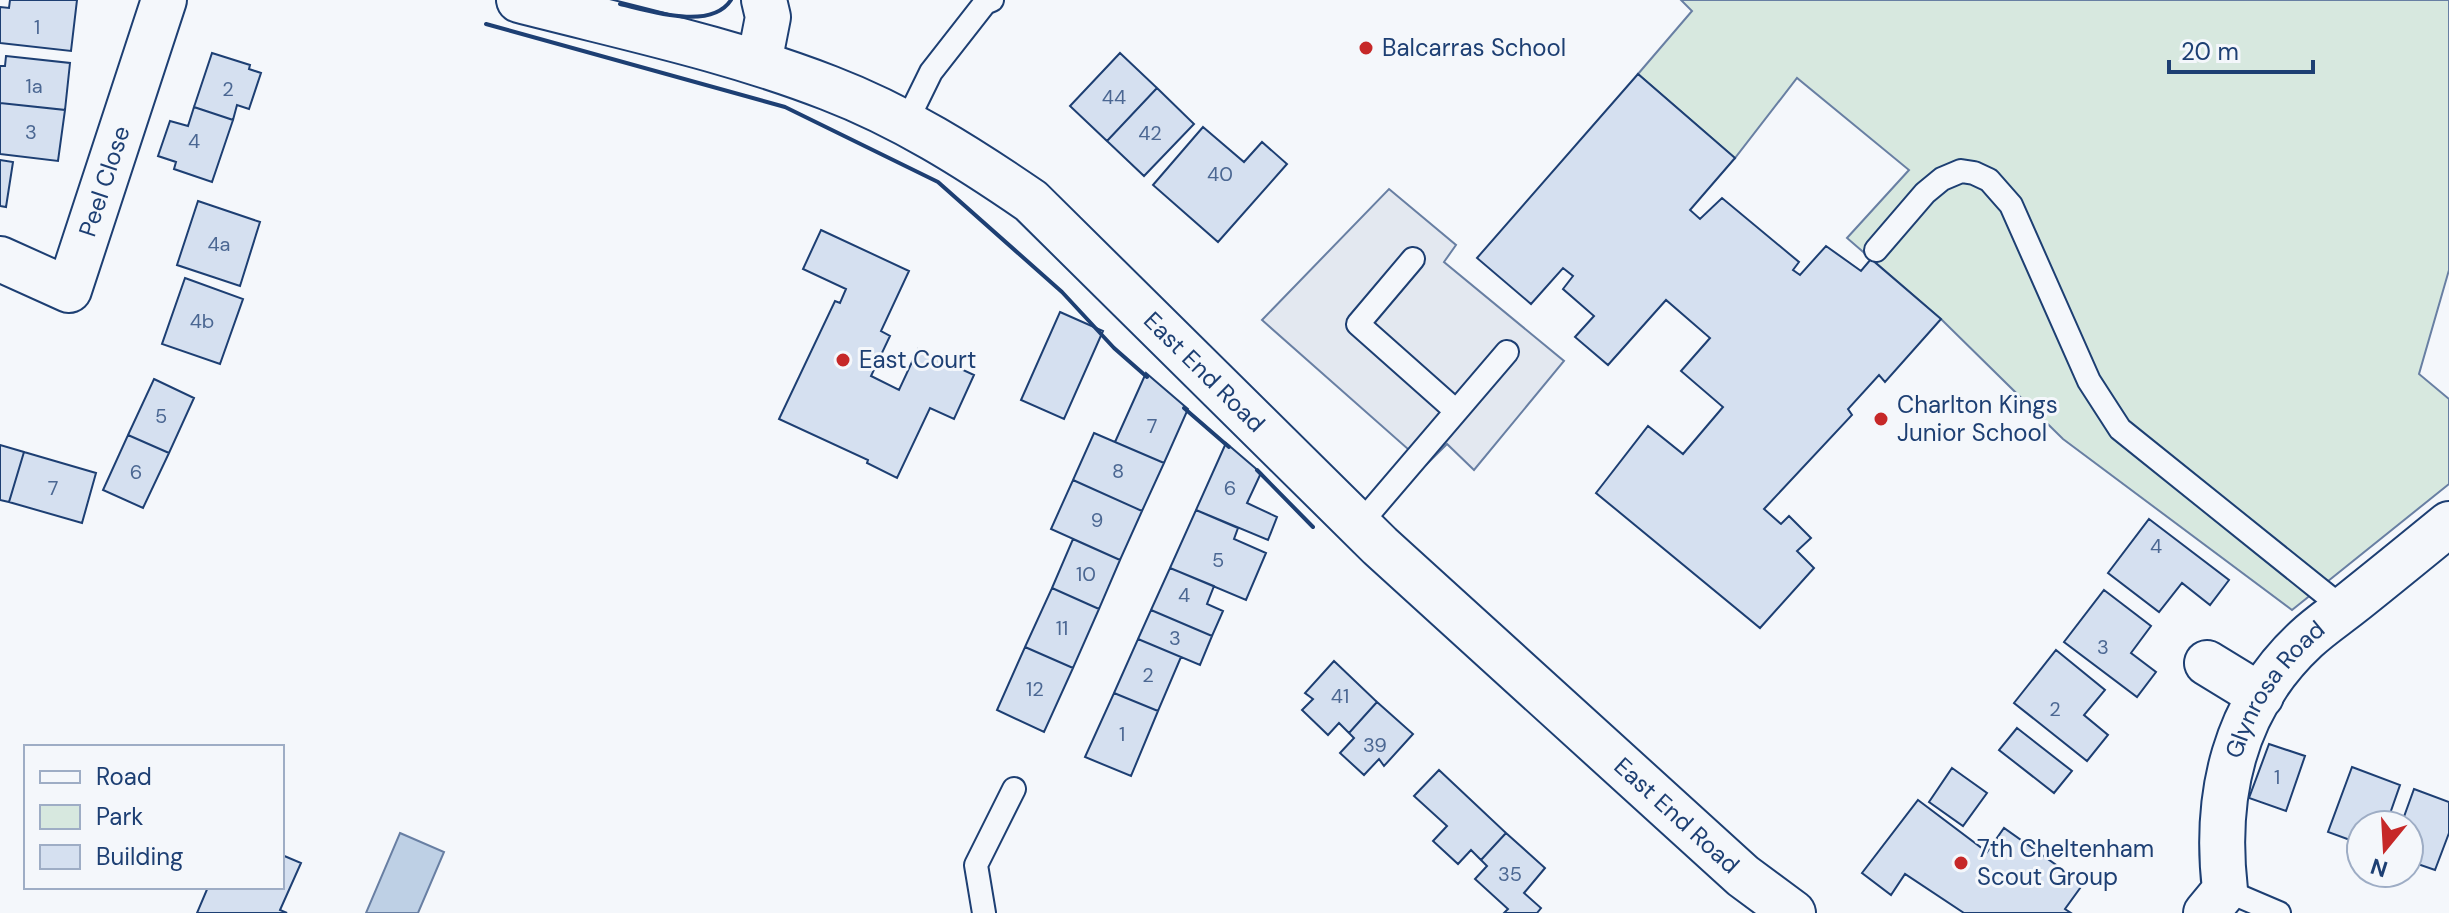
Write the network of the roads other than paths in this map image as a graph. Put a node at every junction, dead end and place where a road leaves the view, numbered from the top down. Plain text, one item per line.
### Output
1 (164, 0) edge
2 (519, 0) edge
3 (764, 0) edge
4 (992, 0) edge
5 (759, 63) junction
6 (906, 123) junction
7 (1876, 250) dead end
8 (0, 259) edge
9 (1413, 259) dead end
10 (1507, 352) dead end
11 (1456, 411) junction
12 (2449, 524) edge
13 (1359, 525) junction
14 (2344, 609) junction
15 (2207, 663) dead end
16 (2261, 696) junction
17 (1014, 789) dead end
18 (2216, 901) edge
19 (984, 913) edge
20 (1793, 913) edge
21 (2279, 913) edge

1 - 8 street, Peel Close
2 - 5 street, East End Road
3 - 5 street
4 - 6 lane
5 - 6 street, East End Road
6 - 13 street, East End Road
7 - 14 lane
9 - 11 lane
10 - 11 lane
11 - 13 lane
12 - 14 street, Glynrosa Road
13 - 20 street, East End Road
14 - 16 street, Glynrosa Road
15 - 16 street
16 - 18 street, Glynrosa Road
17 - 19 lane
18 - 21 lane

